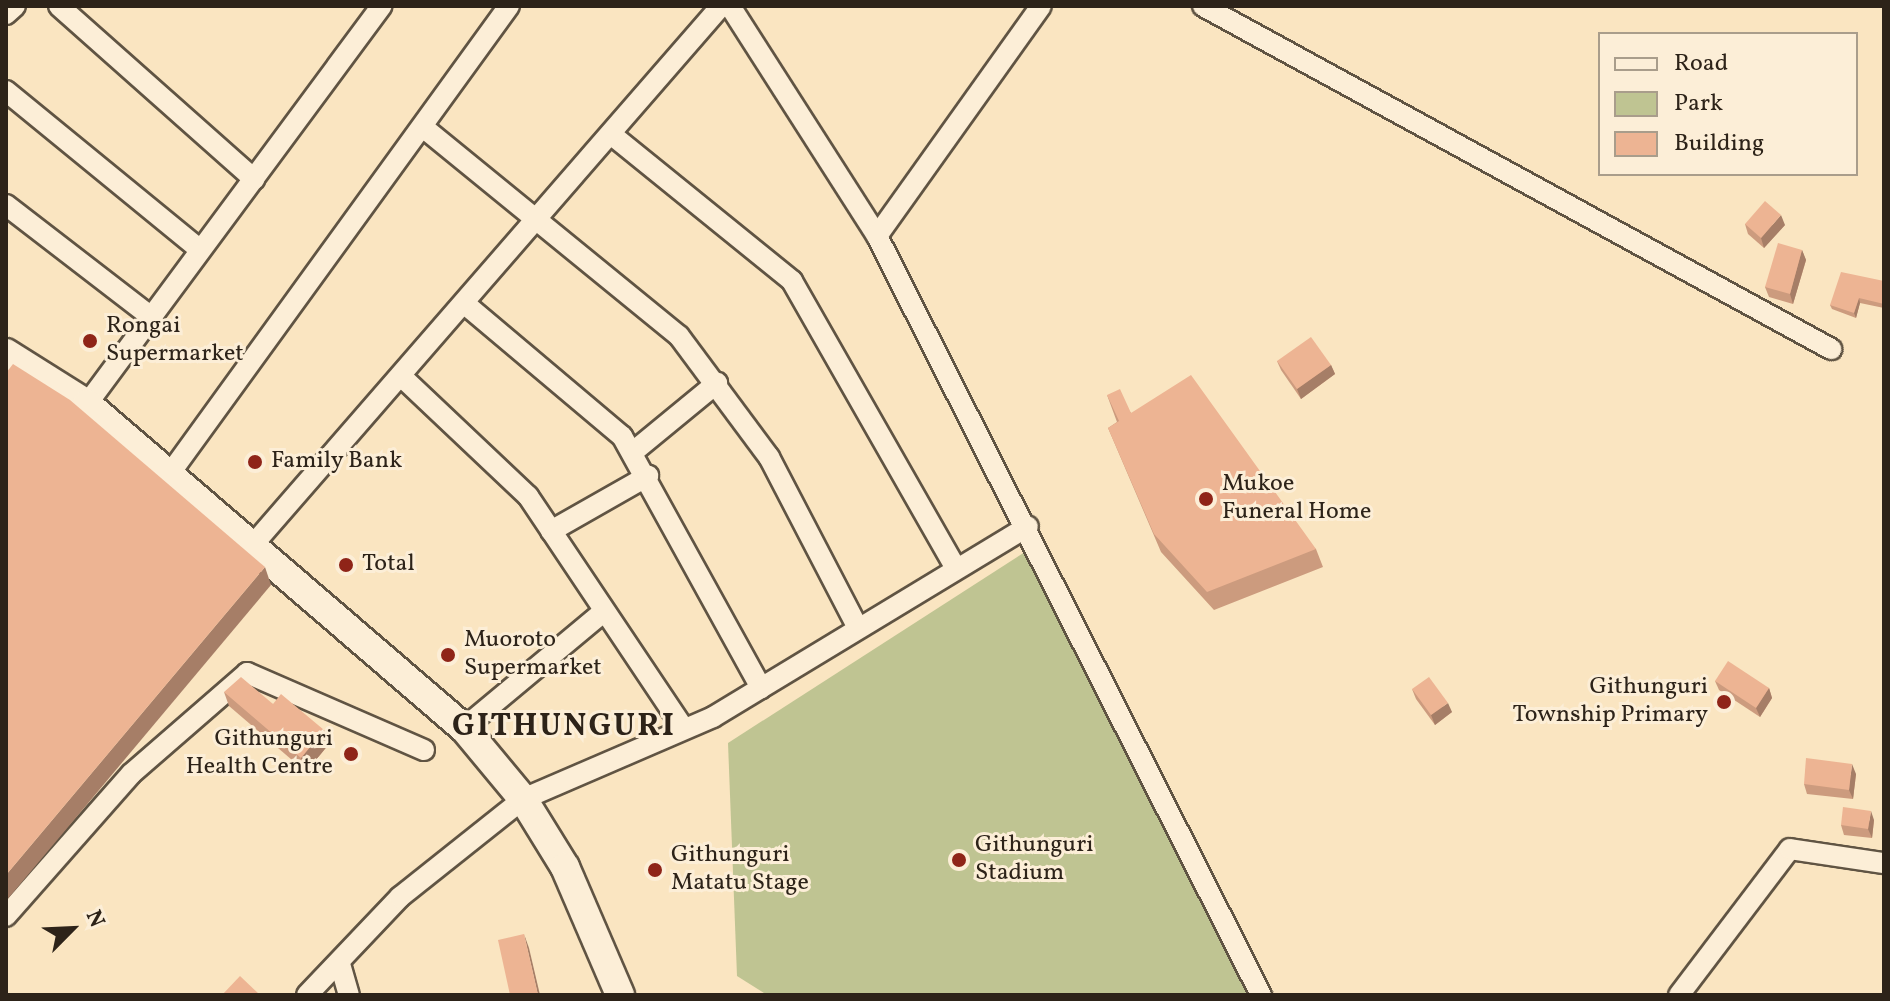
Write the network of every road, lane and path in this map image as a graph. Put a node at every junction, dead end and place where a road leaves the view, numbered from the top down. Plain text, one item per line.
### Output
1 (15, 6) edge
2 (59, 6) edge
3 (382, 6) edge
4 (509, 6) edge
5 (721, 6) edge
6 (730, 6) edge
7 (1041, 6) edge
8 (1203, 6) edge
9 (6, 14) edge
10 (6, 91) edge
11 (424, 128) junction
12 (612, 135) junction
13 (254, 179) junction
14 (6, 205) edge
15 (541, 216) junction
16 (877, 236) junction
17 (198, 248) junction
18 (465, 304) junction
19 (149, 315) junction
20 (1831, 349) dead end
21 (9, 362) edge
22 (401, 376) junction
23 (717, 383) junction
24 (87, 404) junction
25 (633, 452) junction
26 (648, 476) junction
27 (166, 479) junction
28 (1028, 526) junction
29 (551, 531) junction
30 (251, 547) junction
31 (956, 569) junction
32 (602, 613) junction
33 (856, 624) junction
34 (761, 688) junction
35 (464, 728) junction
36 (684, 729) junction
37 (424, 750) dead end
38 (523, 799) junction
39 (1884, 863) edge
40 (6, 916) edge
41 (340, 964) junction
42 (307, 995) edge
43 (349, 995) edge
44 (620, 995) edge
45 (1261, 995) edge
46 (1679, 995) edge

1 - 9 street
2 - 13 street
3 - 13 street
4 - 11 street
5 - 12 street
6 - 16 street
7 - 16 street
8 - 20 street
10 - 17 street
11 - 15 street
11 - 27 street
12 - 15 street
12 - 31 street
13 - 17 street
14 - 19 street
15 - 18 street
15 - 23 street
16 - 28 street
17 - 19 street
18 - 22 street
18 - 25 street
19 - 24 street
21 - 24 main road
22 - 29 street
22 - 30 street
23 - 25 street
23 - 33 street
24 - 27 main road
25 - 26 street
26 - 29 street
26 - 34 street
27 - 30 main road
28 - 31 street
28 - 45 street
29 - 32 street
30 - 35 main road
31 - 33 street
32 - 35 street
32 - 36 street
33 - 34 street
34 - 36 street
35 - 38 main road
36 - 38 street
37 - 40 street
38 - 41 street
38 - 44 main road
39 - 46 street
41 - 42 street
41 - 43 street

